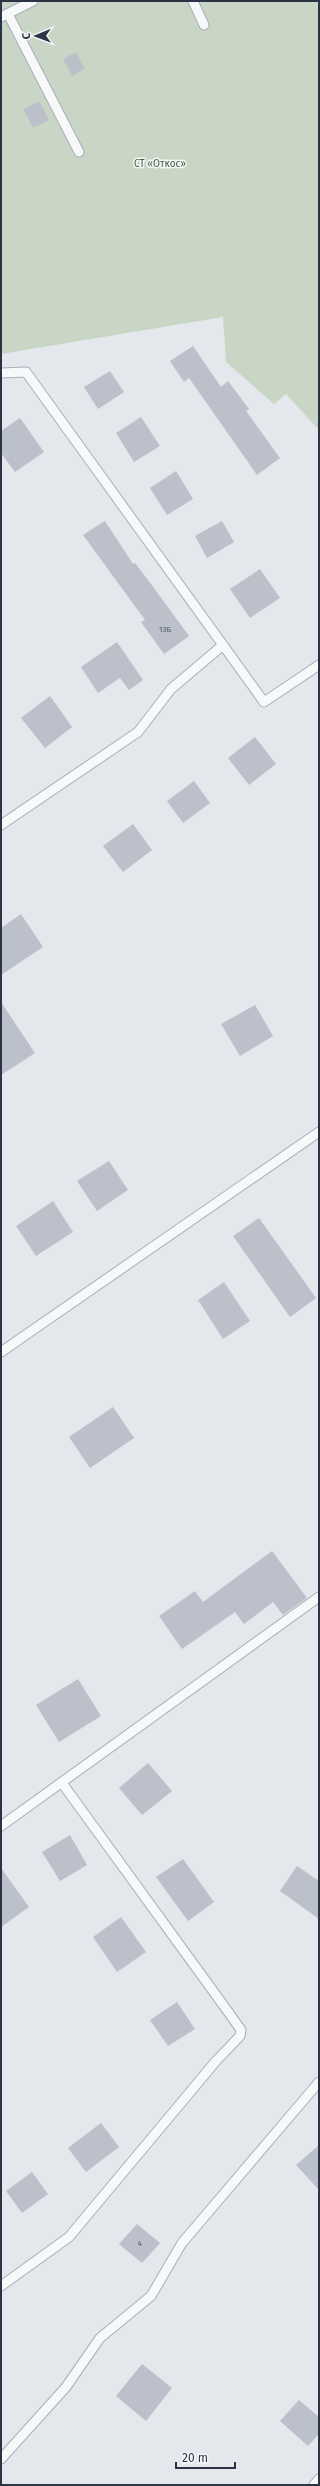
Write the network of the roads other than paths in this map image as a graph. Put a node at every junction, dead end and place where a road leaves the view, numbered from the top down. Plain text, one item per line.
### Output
1 (33, 1) edge
2 (193, 1) edge
3 (4, 15) edge
4 (204, 26) dead end
5 (79, 152) dead end
6 (1, 373) edge
7 (223, 645) junction
8 (319, 665) edge
9 (1, 825) edge
10 (319, 1132) edge
11 (1, 1352) edge
12 (319, 1597) edge
13 (62, 1783) junction
14 (1, 1826) edge
15 (319, 2082) edge
16 (1, 2286) edge
17 (1, 2459) edge
18 (319, 2480) edge
19 (314, 2485) edge

1 - 3 lane
2 - 4 lane
3 - 5 lane
6 - 7 lane
7 - 8 lane
7 - 9 lane
10 - 11 lane
12 - 13 lane
13 - 14 lane
13 - 16 lane
15 - 17 lane
18 - 19 lane

